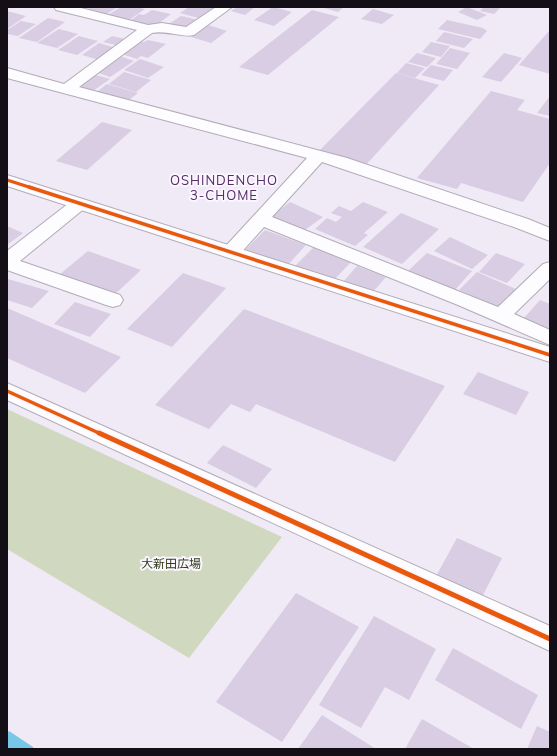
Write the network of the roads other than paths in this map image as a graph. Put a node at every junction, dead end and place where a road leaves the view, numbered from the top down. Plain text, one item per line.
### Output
1 (61, 7) edge
2 (225, 7) edge
3 (148, 29) junction
4 (7, 73) edge
5 (67, 89) junction
6 (318, 156) junction
7 (7, 180) edge
8 (79, 204) junction
9 (260, 219) junction
10 (550, 235) edge
11 (231, 252) junction
12 (7, 262) edge
13 (550, 268) edge
14 (113, 300) dead end
15 (500, 316) junction
16 (550, 338) edge
17 (550, 355) edge
18 (7, 391) edge
19 (550, 639) edge

1 - 3 street
2 - 3 street
3 - 5 street
4 - 5 street
5 - 6 street
6 - 9 street
6 - 10 street
7 - 8 street
8 - 11 street
8 - 12 street
9 - 11 street
9 - 15 street
11 - 17 street
12 - 14 street
13 - 15 street
15 - 16 street
18 - 19 street

